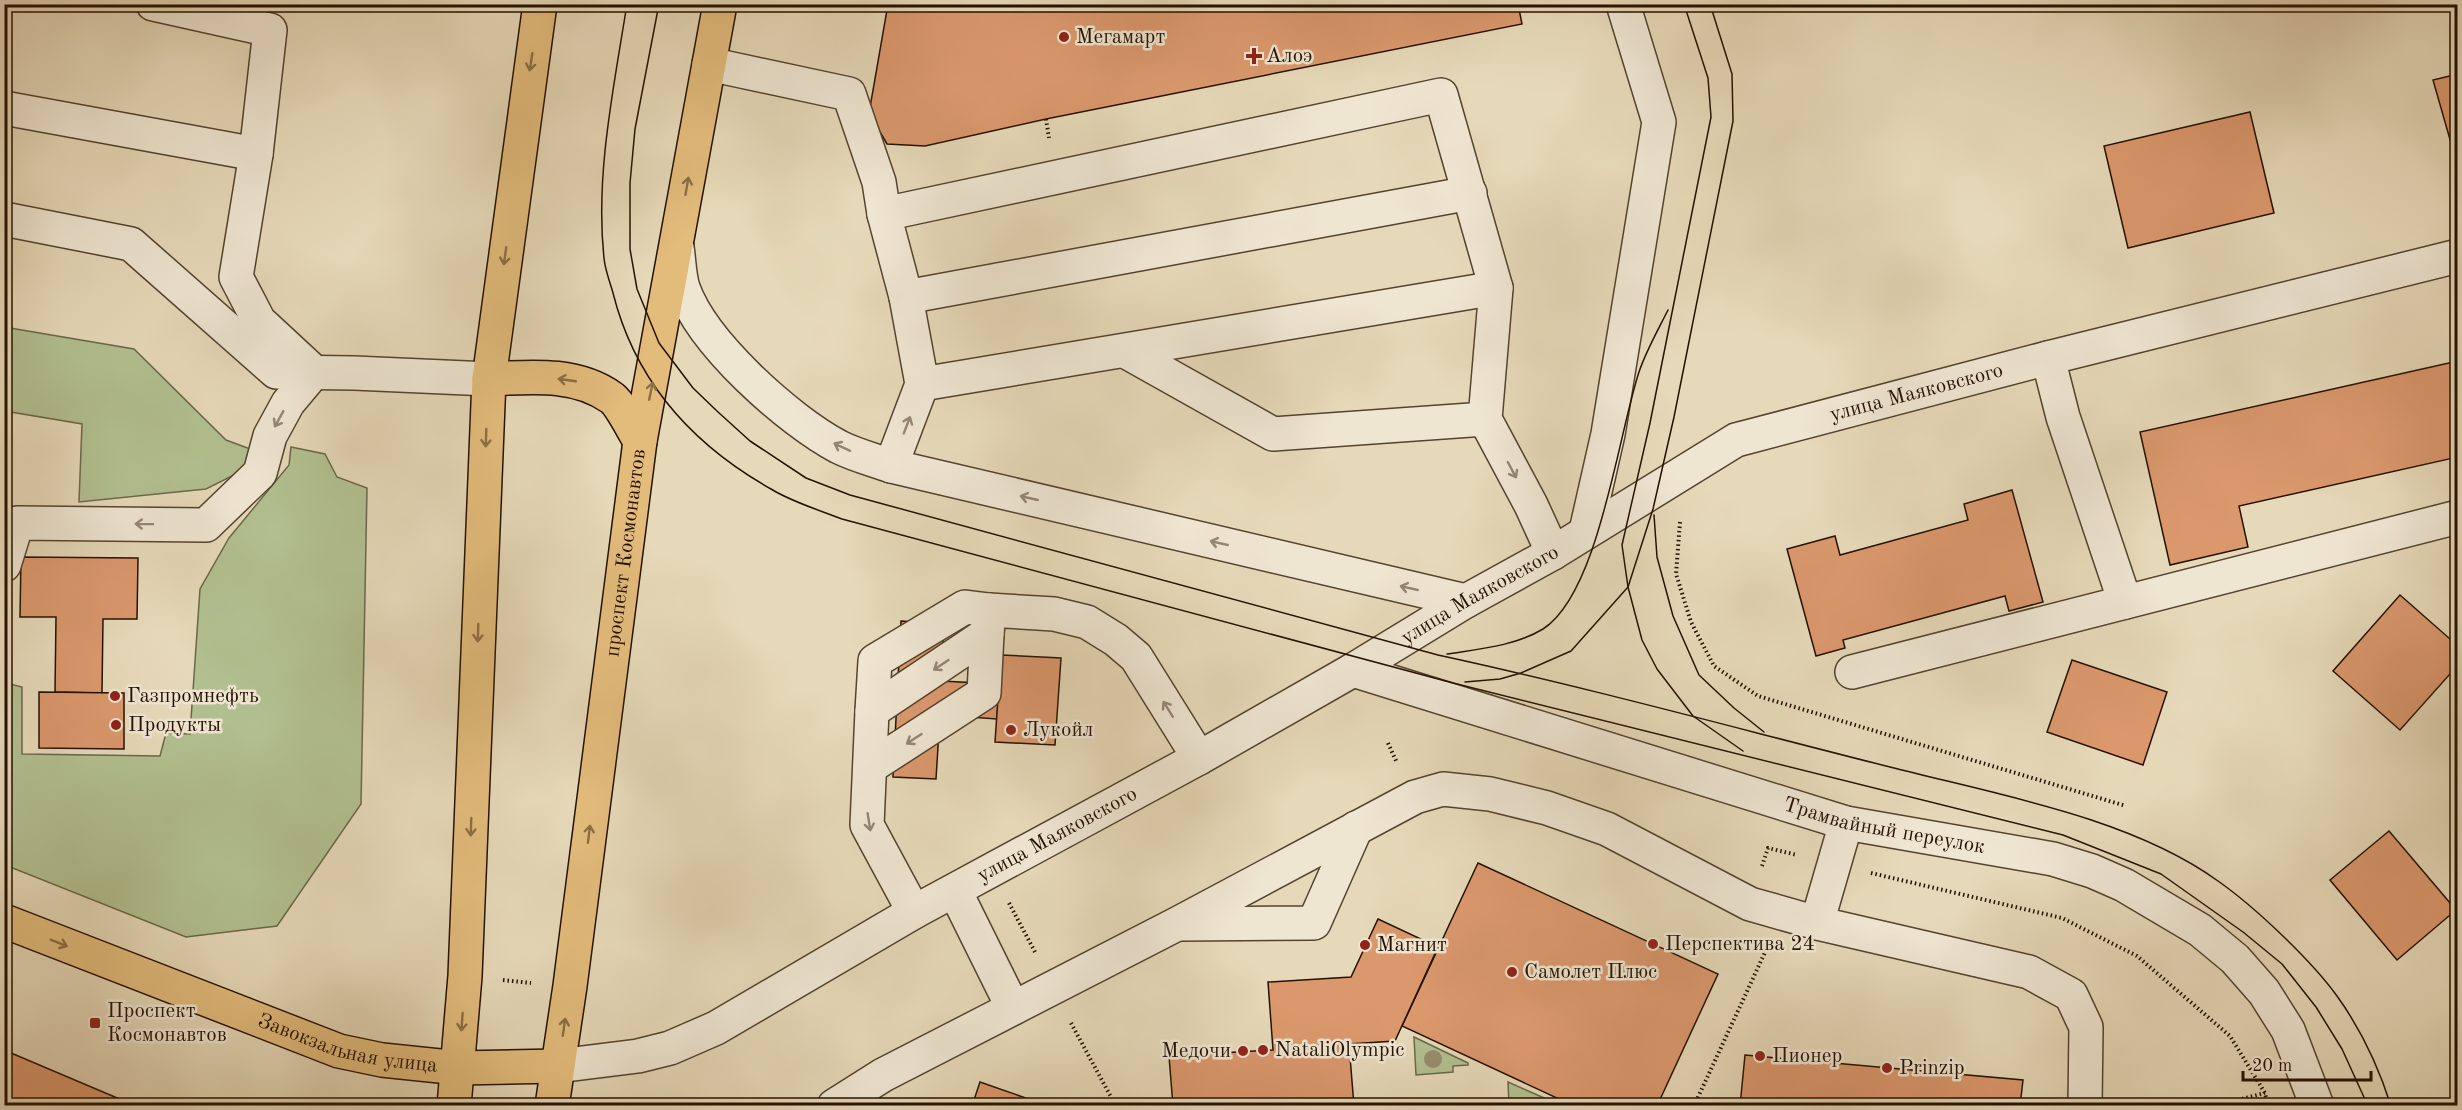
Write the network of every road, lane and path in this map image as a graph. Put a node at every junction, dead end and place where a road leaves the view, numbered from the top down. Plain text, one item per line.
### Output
1 (153, 4) edge
2 (540, 4) edge
3 (720, 4) edge
4 (1623, 4) edge
5 (709, 64) junction
6 (4, 108) edge
7 (256, 154) junction
8 (1470, 193) junction
9 (884, 214) junction
10 (4, 219) edge
11 (676, 243) junction
12 (2457, 256) edge
13 (1496, 288) junction
14 (906, 297) junction
15 (1125, 351) junction
16 (2048, 358) junction
17 (314, 372) junction
18 (489, 379) junction
19 (922, 384) junction
20 (1485, 419) junction
21 (640, 441) junction
22 (891, 466) junction
23 (2457, 517) edge
24 (1586, 531) junction
25 (1553, 553) junction
26 (4, 566) edge
27 (1466, 601) junction
28 (2125, 602) junction
29 (988, 622) junction
30 (1353, 670) junction
31 (1852, 672) dead end
32 (1199, 758) junction
33 (870, 767) junction
34 (1846, 823) junction
35 (1356, 828) junction
36 (955, 891) junction
37 (914, 912) junction
38 (4, 921) edge
39 (1817, 923) junction
40 (1177, 924) junction
41 (1770, 942) dead end
42 (501, 980) dead end
43 (538, 984) dead end
44 (1013, 1008) junction
45 (558, 1066) junction
46 (459, 1068) junction
47 (2265, 1093) dead end
48 (454, 1106) edge
49 (552, 1106) edge
50 (834, 1106) edge
51 (1694, 1106) edge
52 (2085, 1106) edge
53 (2231, 1106) edge
54 (2317, 1106) edge

1 - 7 street
2 -> 18 main road
3 - 5 main road, проспект Космонавтов
4 - 24 street
5 - 9 street
11 -> 5 main road, проспект Космонавтов
6 - 7 street
7 - 17 street
8 - 9 street
8 - 13 street
8 - 14 street
9 - 14 street
10 - 17 street
21 -> 11 main road, проспект Космонавтов
22 -> 11 street
12 - 16 street, улица Маяковского
13 - 15 street
13 - 20 street
14 - 19 street
15 - 19 street
15 - 20 street
16 - 24 street, улица Маяковского
16 - 28 street
17 - 18 street
17 -> 26 street
21 -> 18 main road
18 -> 46 main road
22 -> 19 street
20 -> 25 street
45 -> 21 main road, проспект Космонавтов
27 -> 22 street
23 - 28 street
24 - 25 street, улица Маяковского
25 - 27 street, улица Маяковского
27 - 30 street, улица Маяковского
28 - 31 street
32 -> 29 street
29 -> 33 street
29 -> 33 street
30 - 32 street, улица Маяковского
30 - 34 street, Трамвайный переулок
32 - 36 street, улица Маяковского
33 -> 37 street
34 - 39 street
34 - 54 street, Трамвайный переулок
35 - 39 street
35 - 40 street
35 - 40 street
36 - 37 street, улица Маяковского
36 - 44 street
37 - 45 street, улица Маяковского
38 -> 46 main road, Завокзальная улица
39 - 52 street
40 - 44 street
41 - 51 path
42 - 43 path
44 - 50 street
45 - 46 main road, Завокзальная улица
45 - 49 main road, проспект Космонавтов
46 - 48 main road
47 - 53 path

